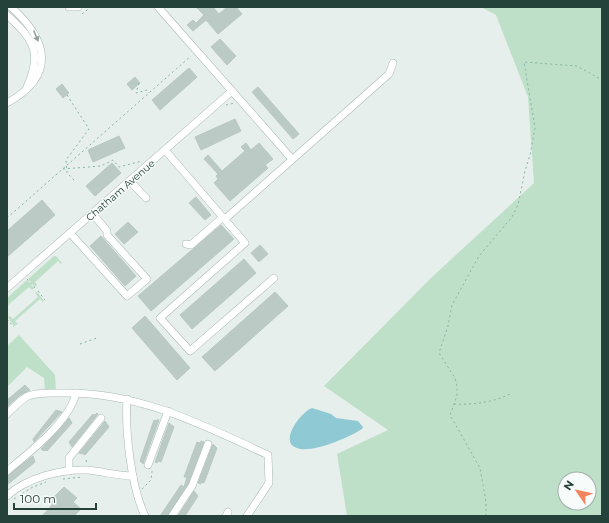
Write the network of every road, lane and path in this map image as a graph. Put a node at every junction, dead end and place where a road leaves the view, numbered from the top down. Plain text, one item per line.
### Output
1 (11, 7) edge
2 (69, 7) edge
3 (78, 7) edge
4 (91, 7) edge
5 (158, 7) edge
6 (82, 14) dead end
7 (7, 15) edge
8 (197, 51) junction
9 (393, 63) dead end
10 (602, 80) edge
11 (139, 83) dead end
12 (149, 93) junction
13 (230, 93) junction
14 (22, 94) junction
15 (67, 95) dead end
16 (7, 103) edge
17 (224, 106) dead end
18 (165, 150) junction
19 (292, 159) junction
20 (144, 160) dead end
21 (67, 165) junction
22 (62, 169) junction
23 (67, 169) junction
24 (74, 180) dead end
25 (130, 181) junction
26 (146, 198) dead end
27 (93, 214) junction
28 (7, 218) edge
29 (224, 218) junction
30 (70, 233) junction
31 (186, 244) dead end
32 (274, 278) dead end
33 (27, 279) dead end
34 (7, 288) edge
35 (34, 288) dead end
36 (38, 291) dead end
37 (45, 300) dead end
38 (7, 319) edge
39 (14, 327) dead end
40 (97, 338) dead end
41 (80, 344) dead end
42 (76, 393) junction
43 (512, 393) dead end
44 (127, 399) junction
45 (454, 404) junction
46 (168, 411) junction
47 (7, 414) edge
48 (101, 418) dead end
49 (208, 444) dead end
50 (148, 465) dead end
51 (7, 471) edge
52 (69, 471) junction
53 (86, 476) dead end
54 (133, 476) junction
55 (58, 479) dead end
56 (46, 483) dead end
57 (9, 499) edge
58 (145, 516) edge
59 (172, 516) edge
60 (247, 516) edge
61 (486, 516) edge

1 -> 14 street
2 - 3 street
4 - 6 path
5 - 8 street
7 - 14 street
8 - 12 path
8 - 13 street
9 - 19 street
10 - 45 path
11 - 12 path
12 - 21 path
13 - 17 path
13 - 18 street, Chatham Avenue
13 - 19 street
14 - 16 street
15 - 21 path
18 - 25 street, Chatham Avenue
18 - 29 street
19 - 29 street
20 - 23 path
21 - 22 path
21 - 23 path
22 - 23 path
22 - 28 path
23 - 24 path
25 - 26 street
25 - 27 street, Chatham Avenue
27 - 30 street, Chatham Avenue
27 - 30 street
29 - 31 street
29 - 32 street
30 - 34 street, Chatham Avenue
33 - 35 path
36 - 37 path
38 - 39 path
40 - 41 path
42 - 44 street
42 - 47 street
42 - 51 street
43 - 45 path
44 - 46 street
44 - 54 street
45 - 61 path
46 - 50 street
46 - 60 street
48 - 52 street
49 - 59 street
52 - 54 street
52 - 57 street
53 - 55 path
54 - 58 street
56 - 57 path

